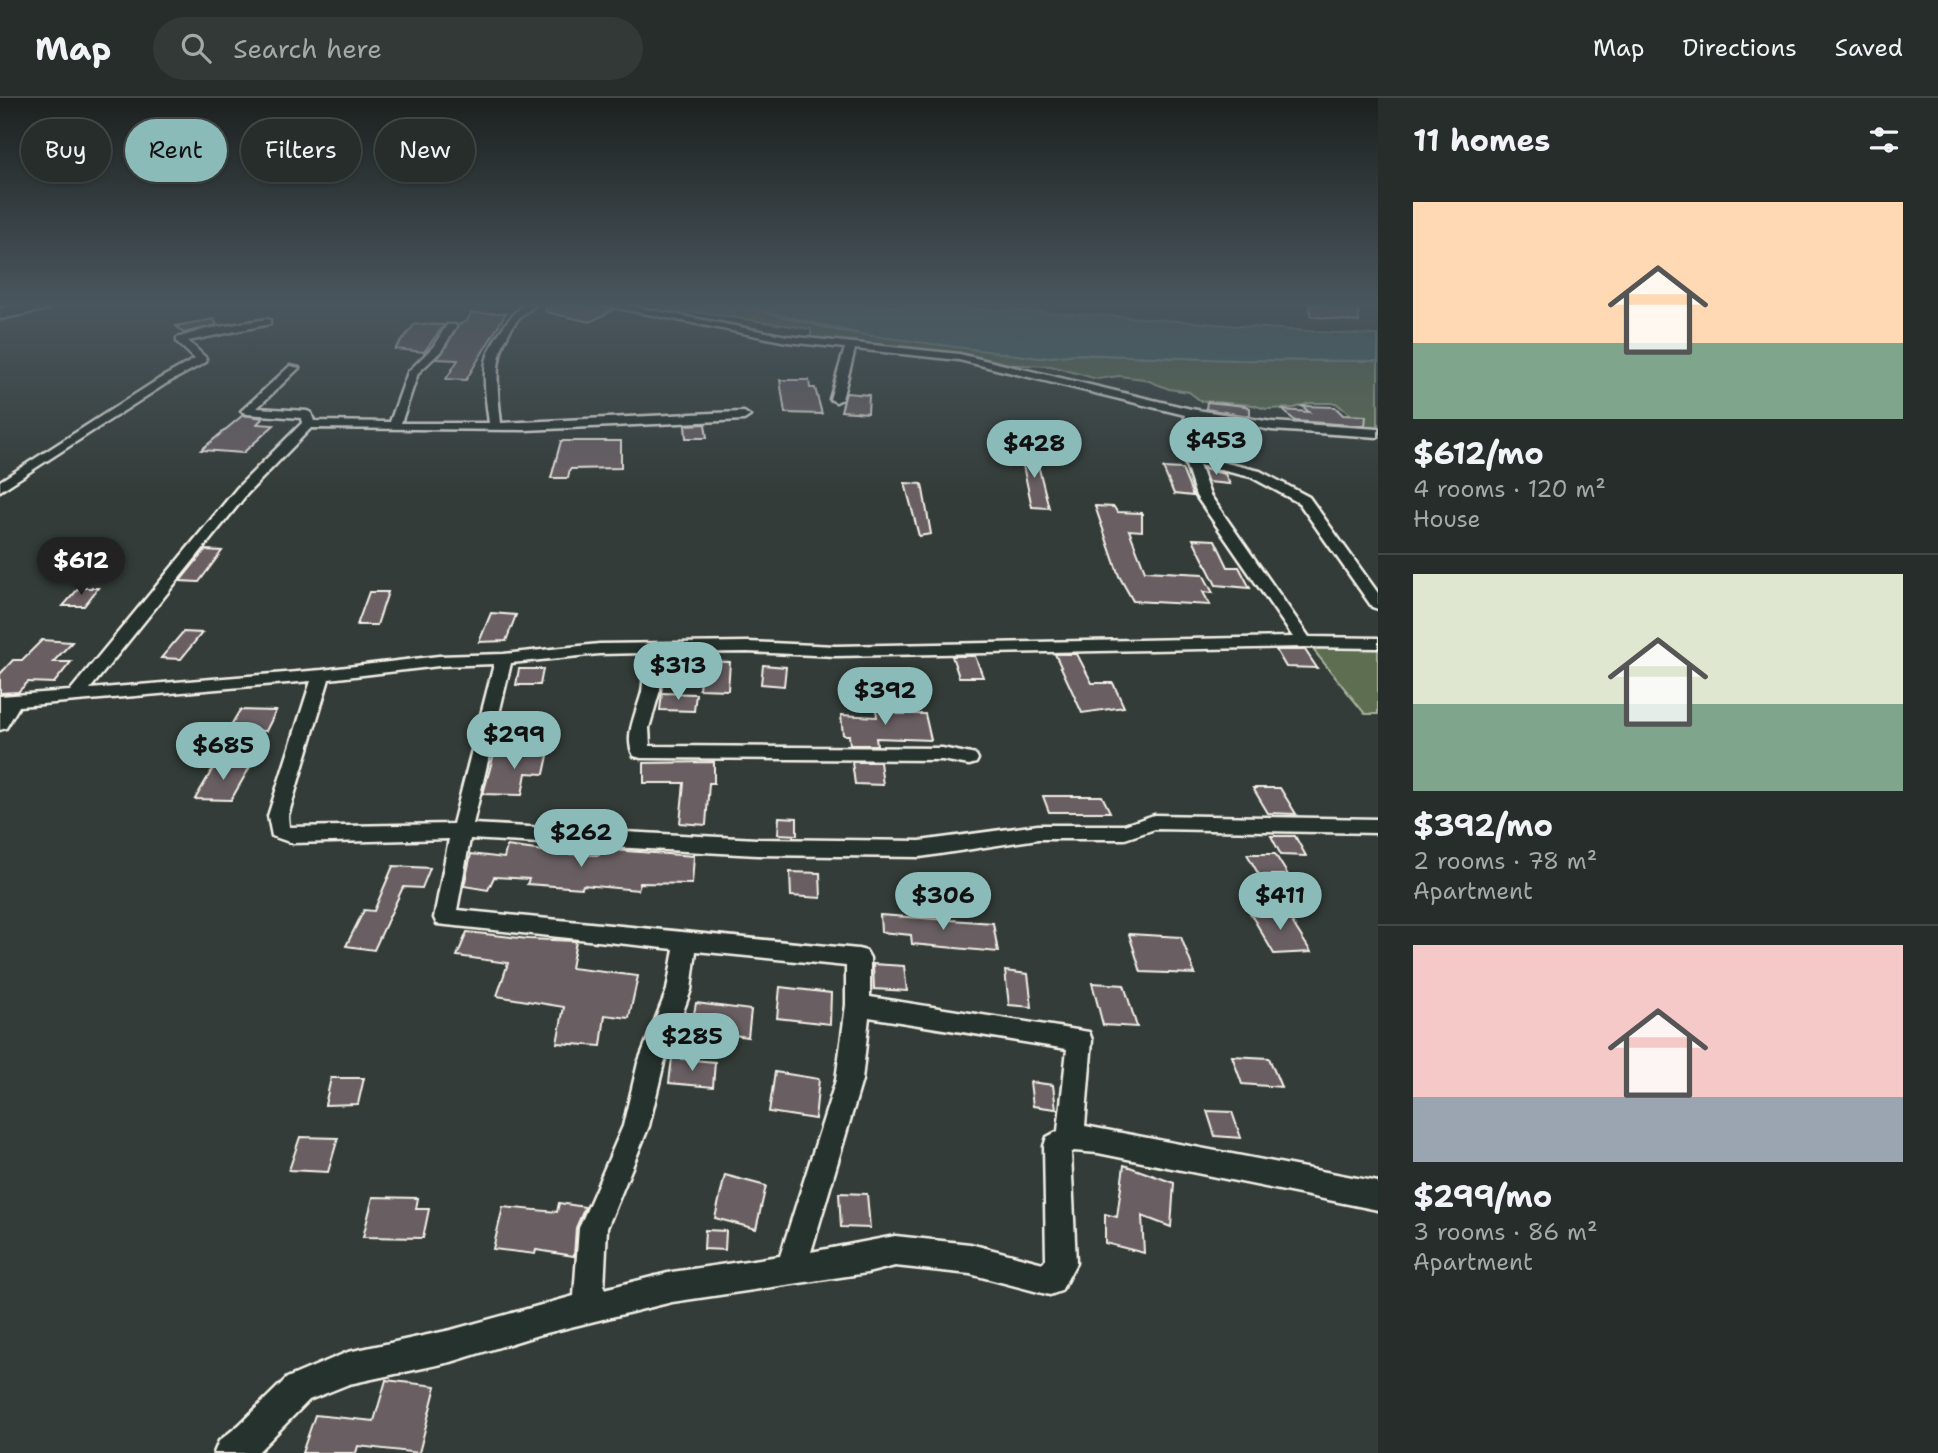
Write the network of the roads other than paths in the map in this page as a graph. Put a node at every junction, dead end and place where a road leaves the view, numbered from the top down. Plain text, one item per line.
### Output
1 (187, 368) edge
2 (294, 368) dead end
3 (418, 368) edge
4 (490, 368) edge
5 (844, 368) edge
6 (1001, 368) edge
7 (836, 399) dead end
8 (1191, 413) junction
9 (744, 416) dead end
10 (308, 424) junction
11 (394, 427) junction
12 (495, 427) junction
13 (1378, 433) edge
14 (1191, 459) junction
15 (0, 487) edge
16 (1378, 604) edge
17 (1304, 642) junction
18 (1378, 643) edge
19 (653, 649) junction
20 (504, 659) junction
21 (322, 675) junction
22 (75, 696) junction
23 (5, 702) edge
24 (0, 724) edge
25 (969, 759) dead end
26 (1378, 826) edge
27 (461, 831) junction
28 (686, 943) junction
29 (858, 1005) junction
30 (1071, 1138) junction
31 (1378, 1196) edge
32 (791, 1268) junction
33 (588, 1307) junction
34 (232, 1453) edge

1 - 15 street
2 - 10 street
3 - 11 street
4 - 12 street
5 - 7 street
6 - 8 street
8 - 13 street
8 - 14 street
9 - 12 street
10 - 11 street
10 - 22 street
11 - 12 street
14 - 16 street
14 - 17 street
17 - 18 street
17 - 19 street
19 - 20 street
19 - 25 street
20 - 21 street
20 - 27 street
21 - 22 street
21 - 27 street
22 - 23 street
23 - 24 street
26 - 27 street
27 - 28 street
28 - 29 street
28 - 33 street
29 - 30 street
29 - 32 street
30 - 31 street
30 - 32 street
32 - 33 street
33 - 34 street

